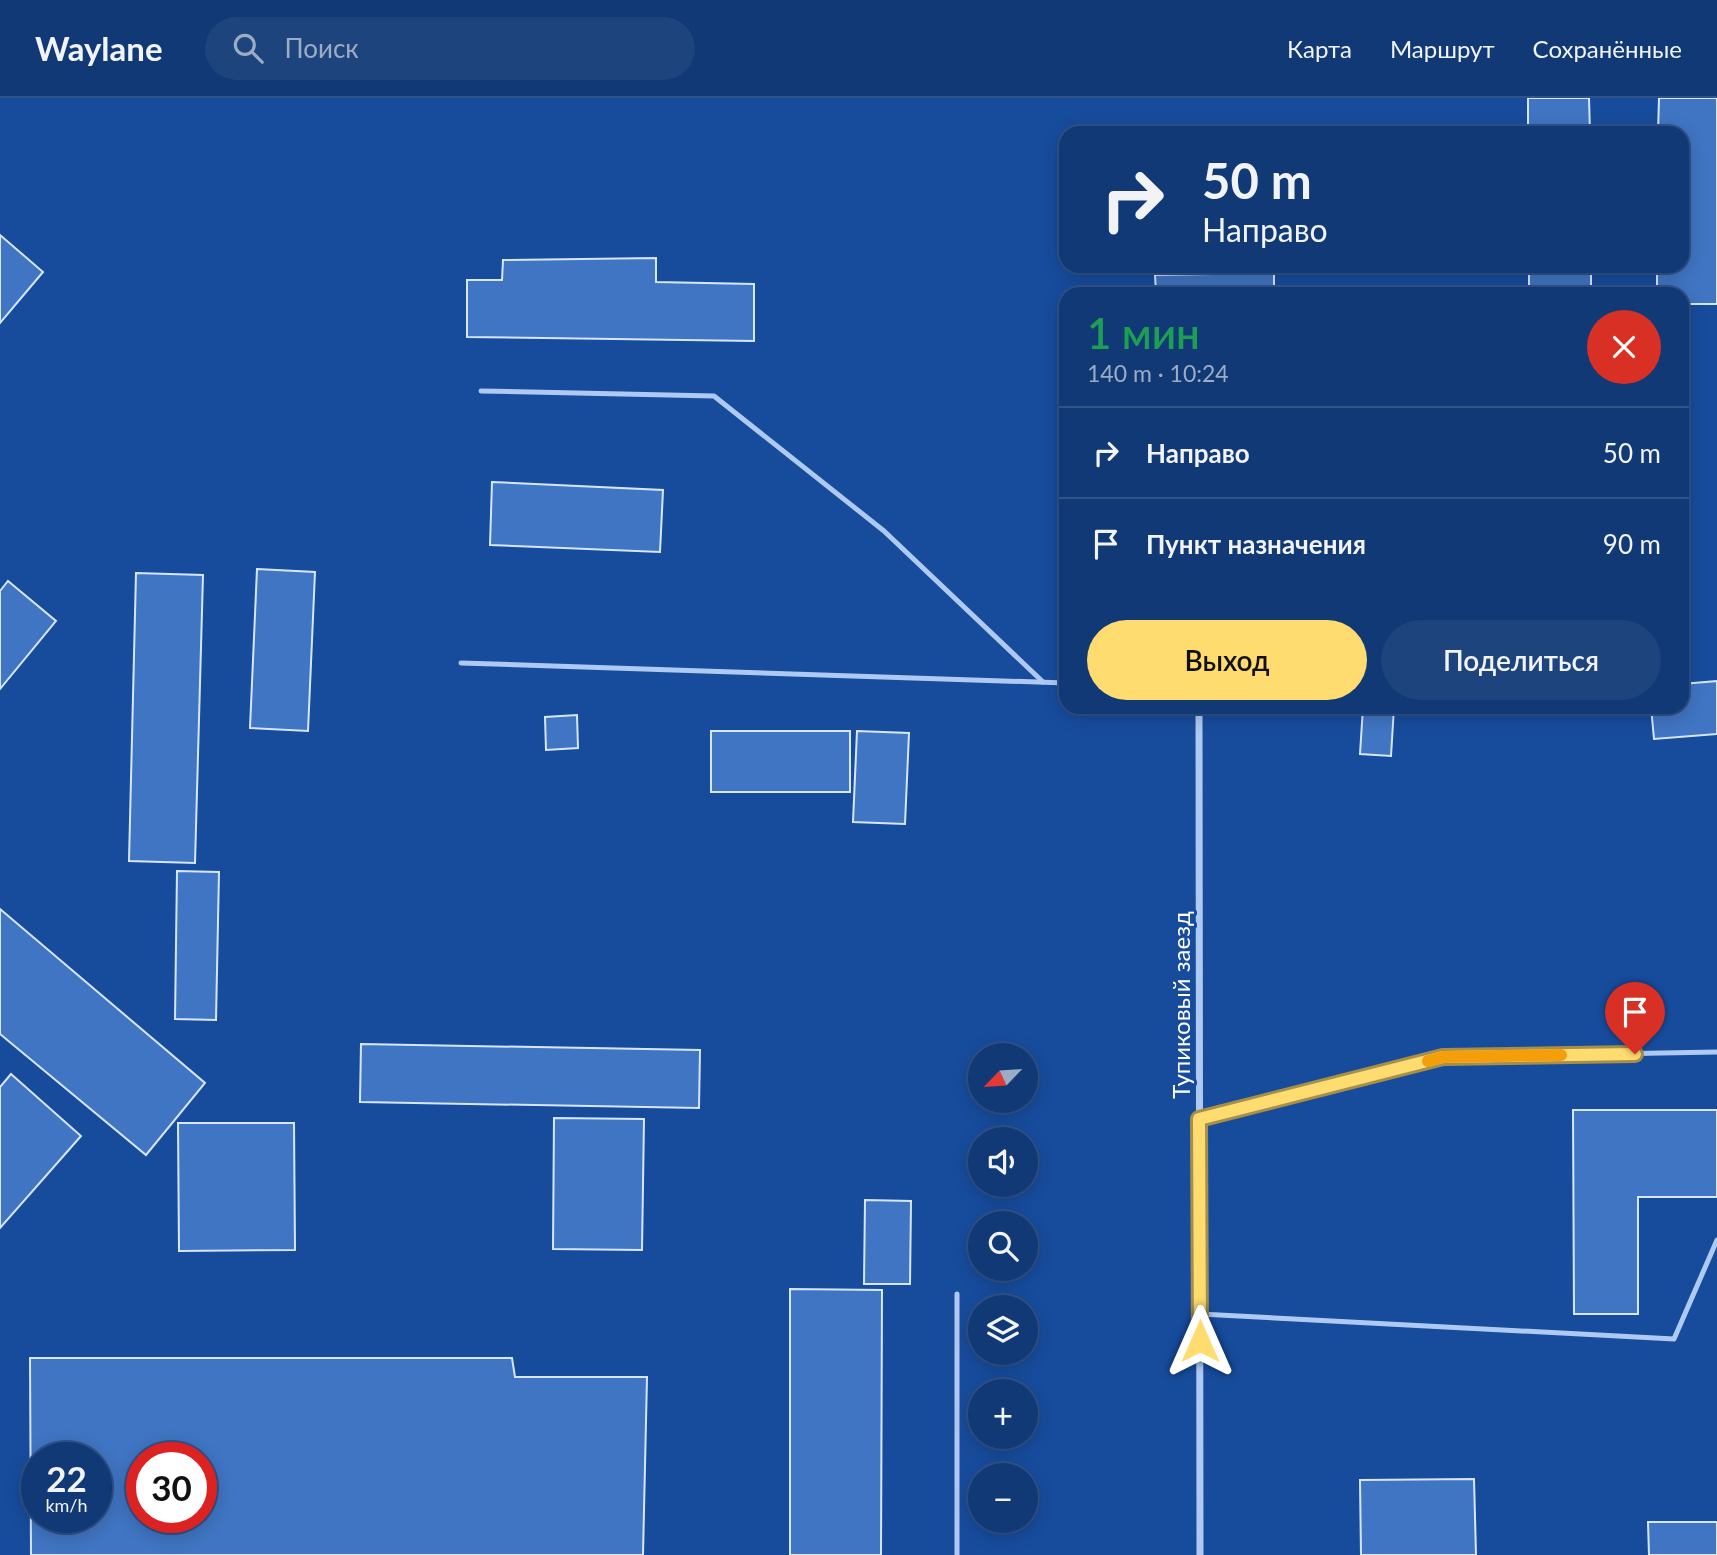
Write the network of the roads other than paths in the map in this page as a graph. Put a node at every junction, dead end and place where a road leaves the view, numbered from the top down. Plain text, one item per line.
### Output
1 (481, 391) dead end
2 (461, 663) dead end
3 (1043, 682) junction
4 (1059, 683) edge
5 (1199, 714) edge
6 (1717, 1052) edge
7 (1199, 1119) junction
8 (1717, 1240) edge
9 (957, 1294) dead end
10 (1200, 1314) junction
11 (957, 1555) edge
12 (1200, 1555) edge

1 - 3 lane
2 - 3 lane
3 - 4 lane
5 - 7 street, Тупиковый заезд
6 - 7 lane
7 - 10 street, Тупиковый заезд
8 - 10 lane
9 - 11 lane
10 - 12 street, Тупиковый заезд

